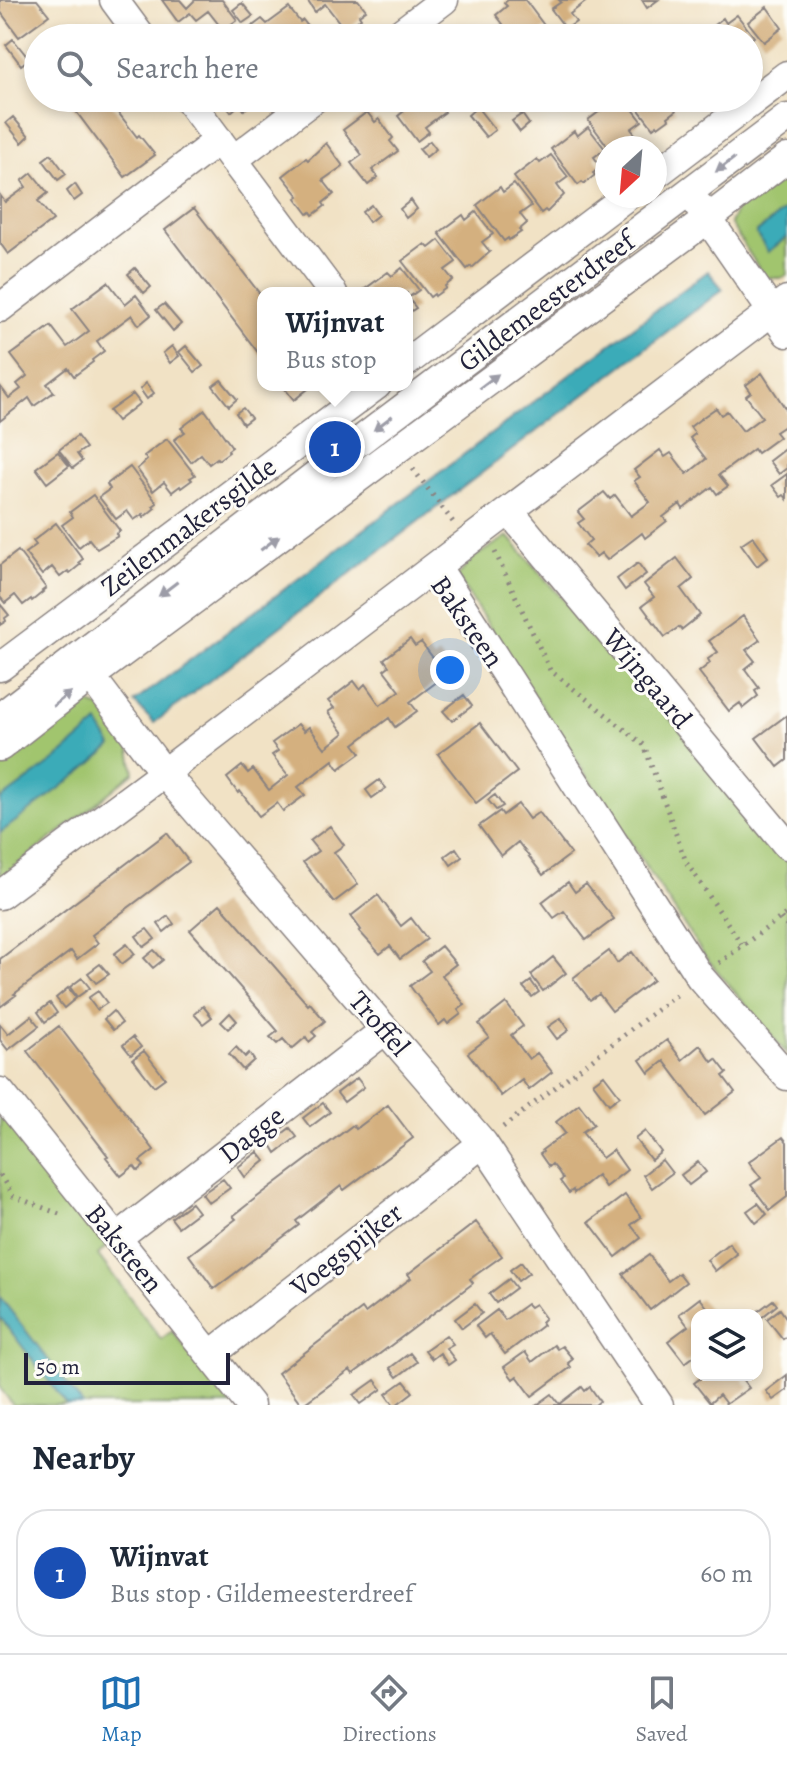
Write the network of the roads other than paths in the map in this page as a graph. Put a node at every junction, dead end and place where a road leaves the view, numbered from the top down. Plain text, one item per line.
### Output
1 (114, 0) edge
2 (444, 0) edge
3 (132, 24) edge
4 (412, 24) edge
5 (787, 75) edge
6 (763, 93) edge
7 (198, 112) edge
8 (291, 112) edge
9 (738, 112) edge
10 (787, 118) edge
11 (226, 150) junction
12 (787, 158) edge
13 (667, 166) edge
14 (689, 192) junction
15 (611, 208) edge
16 (709, 218) junction
17 (329, 287) edge
18 (0, 308) edge
19 (782, 315) edge
20 (413, 357) edge
21 (413, 389) edge
22 (369, 391) edge
23 (408, 393) edge
24 (432, 424) junction
25 (509, 511) junction
26 (436, 566) junction
27 (0, 667) edge
28 (84, 667) junction
29 (0, 717) edge
30 (0, 747) edge
31 (164, 773) junction
32 (787, 845) edge
33 (0, 895) edge
34 (385, 1030) junction
35 (787, 1076) edge
36 (0, 1092) edge
37 (483, 1143) junction
38 (117, 1238) junction
39 (210, 1355) junction
40 (250, 1405) edge
41 (659, 1405) edge

1 - 3 street
2 - 4 street
5 - 6 street
7 - 11 street
8 - 11 street
9 - 13 street
10 -> 14 street, Gildemeesterdreef
11 - 17 street
11 - 18 street
12 - 16 street, Gildemeesterdreef
14 - 16 street
14 - 21 street, Gildemeesterdreef
15 - 20 street
16 - 19 street
24 -> 16 street, Gildemeesterdreef
19 - 25 street
22 - 27 street, Zeilenmakersgilde
23 - 24 street
23 -> 28 street, Gildemeesterdreef
28 -> 24 street, Gildemeesterdreef
25 - 26 street
25 - 32 street, Wijngaard
26 - 31 street, Baksteen
26 - 35 street, Baksteen
28 - 29 street, Gildemeesterdreef
30 -> 28 street, Gildemeesterdreef
28 - 31 street, Troffel
31 - 33 street, Baksteen
31 - 34 street, Troffel
34 - 37 street, Troffel
34 - 38 street, Dagge
36 - 38 street, Baksteen
37 - 39 street, Voegspijker
37 - 41 street, Troffel
38 - 39 street, Baksteen
39 - 40 street, Baksteen

